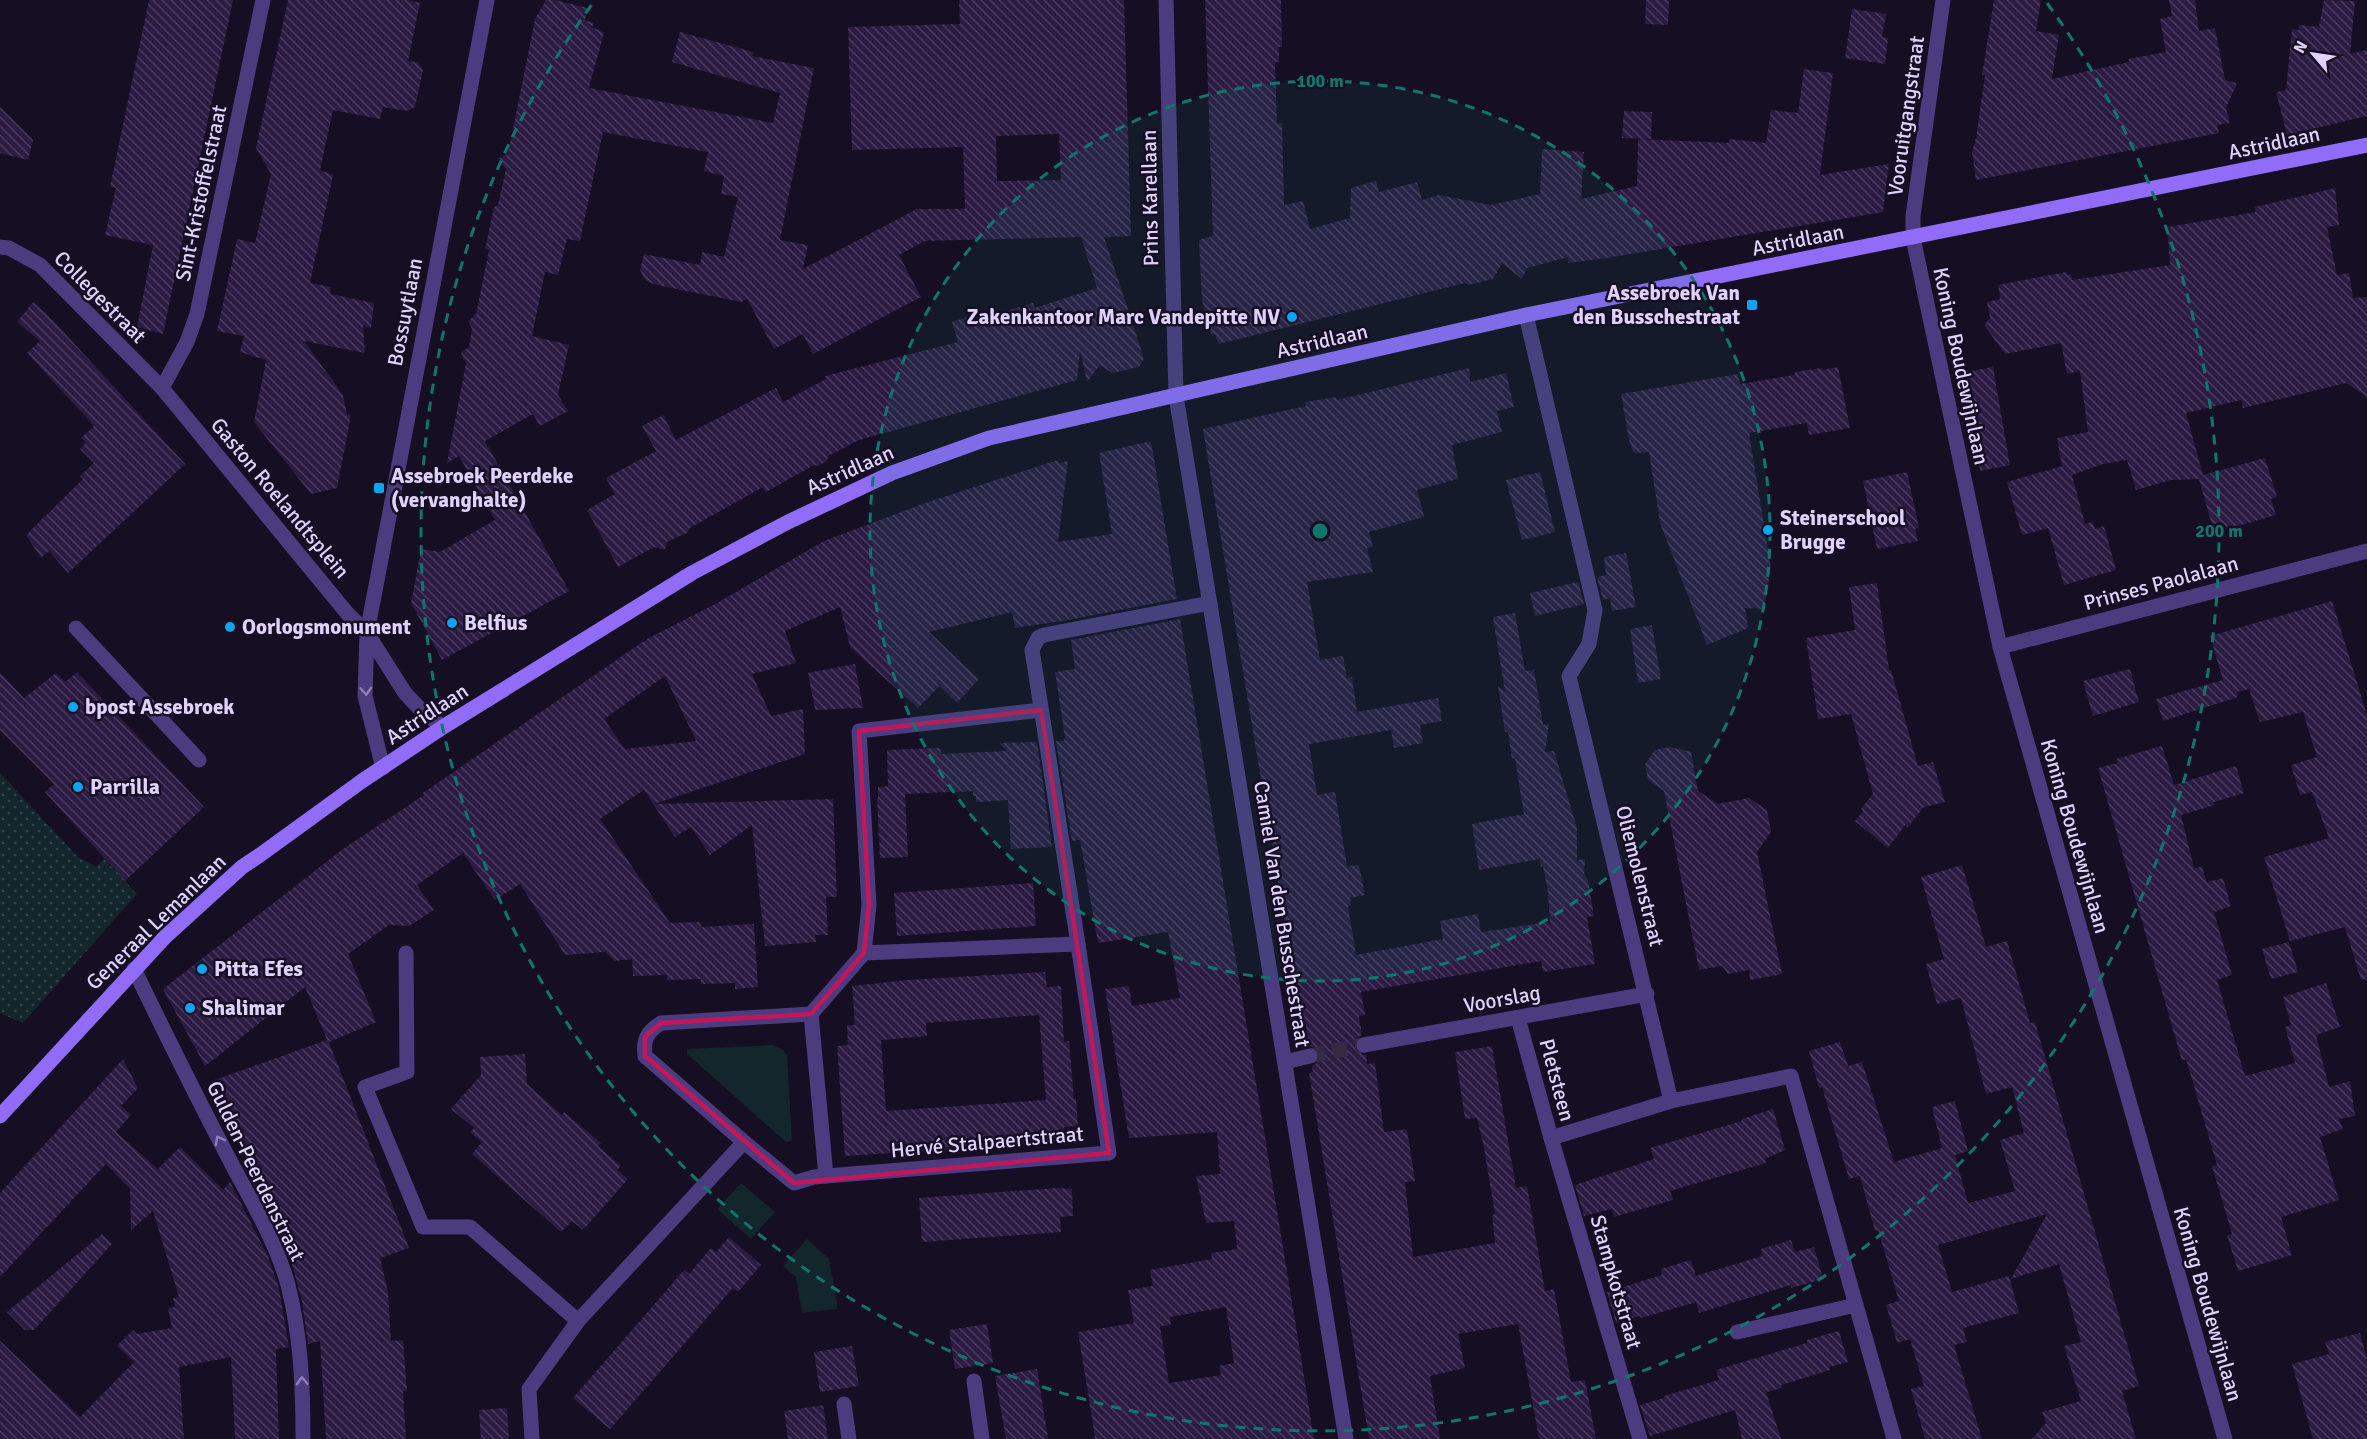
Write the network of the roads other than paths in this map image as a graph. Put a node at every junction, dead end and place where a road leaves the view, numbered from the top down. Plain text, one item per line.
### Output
1 (263, 0) edge
2 (487, 0) edge
3 (1166, 0) edge
4 (1943, 0) edge
5 (2367, 145) edge
6 (1913, 238) junction
7 (0, 247) edge
8 (1526, 315) junction
9 (162, 388) junction
10 (1176, 396) junction
11 (2367, 551) edge
12 (1210, 603) junction
13 (76, 628) dead end
14 (366, 633) junction
15 (2000, 647) junction
16 (1041, 710) junction
17 (443, 728) junction
18 (199, 760) dead end
19 (383, 768) junction
20 (362, 781) joint
21 (1078, 944) junction
22 (864, 952) junction
23 (406, 953) dead end
24 (134, 969) junction
25 (1647, 994) junction
26 (811, 1014) junction
27 (1518, 1018) junction
28 (1364, 1045) tunnel mouth
29 (1310, 1056) tunnel mouth
30 (1285, 1062) junction
31 (1671, 1101) junction
32 (0, 1116) edge
33 (1551, 1138) junction
34 (744, 1142) junction
35 (826, 1176) junction
36 (1856, 1305) junction
37 (578, 1321) junction
38 (1737, 1332) dead end
39 (974, 1382) dead end
40 (844, 1404) dead end
41 (303, 1439) edge
42 (532, 1439) edge
43 (849, 1439) edge
44 (982, 1439) edge
45 (1346, 1439) edge
46 (1640, 1439) edge
47 (1894, 1439) edge
48 (2225, 1439) edge

1 - 9 street, Sint-Kristoffelstraat
2 - 14 street, Bossuytlaan
3 - 10 street, Prins Karellaan
4 - 6 street, Vooruitgangstraat
5 - 6 main road, Astridlaan
6 - 8 main road, Astridlaan
6 - 15 street, Koning Boudewijnlaan
7 - 9 street, Collegestraat
8 - 10 main road, Astridlaan
8 - 25 street, Oliemolenstraat
9 - 14 street, Gaston Roelandtsplein
10 - 12 street, Camiel Van den Busschestraat
10 - 17 main road, Astridlaan
11 - 15 street, Prinses Paolalaan
12 - 16 street, Hervé Stalpaertstraat
12 - 30 street, Camiel Van den Busschestraat
13 - 18 street
14 - 17 street
14 -> 19 street, Bossuytlaan
15 - 48 street, Koning Boudewijnlaan
16 - 21 street, Hervé Stalpaertstraat
16 - 22 street
17 - 19 main road, Astridlaan
19 - 20 main road, Astridlaan
20 - 24 main road, Generaal Lemanlaan
21 - 22 street
21 - 35 street, Hervé Stalpaertstraat
22 - 26 street
23 - 37 street
24 - 32 main road, Generaal Lemanlaan
41 -> 24 street, Gulden-Peerdenstraat
25 - 27 street, Voorslag
25 - 31 street, Oliemolenstraat
26 - 34 street
26 - 35 street
27 - 28 street, Voorslag
27 - 33 street, Pletsteen
29 - 30 street
30 - 45 street, Camiel Van den Busschestraat
31 - 33 street, Pletsteen
31 - 36 street
33 - 46 street, Stampkotstraat
34 - 35 street, Hervé Stalpaertstraat
34 - 37 street
36 - 38 street
36 - 47 street
37 - 42 street
39 - 44 street
40 - 43 street

